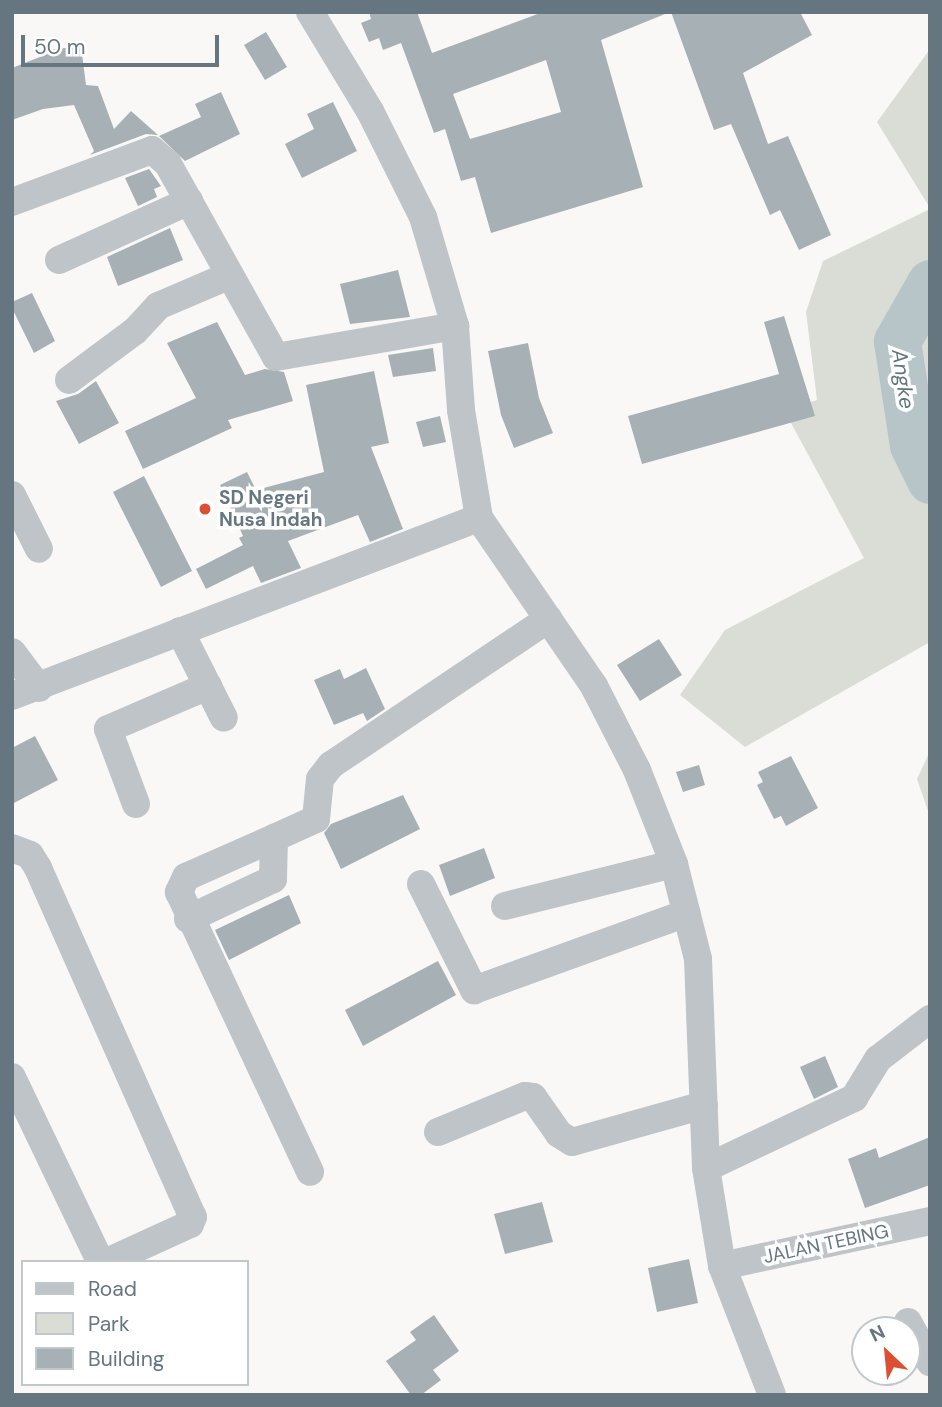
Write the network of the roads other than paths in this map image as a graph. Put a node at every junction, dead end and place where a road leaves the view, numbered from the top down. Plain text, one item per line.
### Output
1 (310, 12) edge
2 (189, 201) junction
3 (12, 202) edge
4 (59, 260) dead end
5 (228, 276) junction
6 (455, 326) junction
7 (69, 380) dead end
8 (12, 495) edge
9 (479, 518) junction
10 (39, 549) dead end
11 (548, 619) junction
12 (180, 631) junction
13 (12, 652) edge
14 (208, 686) junction
15 (26, 692) edge
16 (223, 719) dead end
17 (136, 804) dead end
18 (274, 838) junction
19 (12, 848) edge
20 (674, 864) junction
21 (421, 884) dead end
22 (505, 906) dead end
23 (688, 912) junction
24 (188, 919) junction
25 (930, 1019) edge
26 (12, 1077) edge
27 (704, 1105) junction
28 (438, 1132) dead end
29 (706, 1168) junction
30 (310, 1172) dead end
31 (930, 1221) edge
32 (100, 1260) edge
33 (111, 1260) edge
34 (722, 1266) junction
35 (921, 1346) edge
36 (930, 1362) edge
37 (766, 1393) edge

1 - 6 street
2 - 3 street
2 - 4 street
2 - 5 street
5 - 6 street
5 - 7 street
6 - 9 street
8 - 10 street
9 - 11 street
9 - 12 street
11 - 18 street
11 - 20 street
12 - 14 street
12 - 15 street
13 - 15 street
14 - 16 street
14 - 17 street
18 - 24 street
18 - 24 street
19 - 33 street
20 - 22 street
20 - 23 street
21 - 23 street
23 - 27 street
24 - 30 street
25 - 29 street
26 - 32 street
27 - 28 street
27 - 29 street
29 - 34 street
31 - 34 street, JALAN TEBING
34 - 37 street
35 - 36 street

